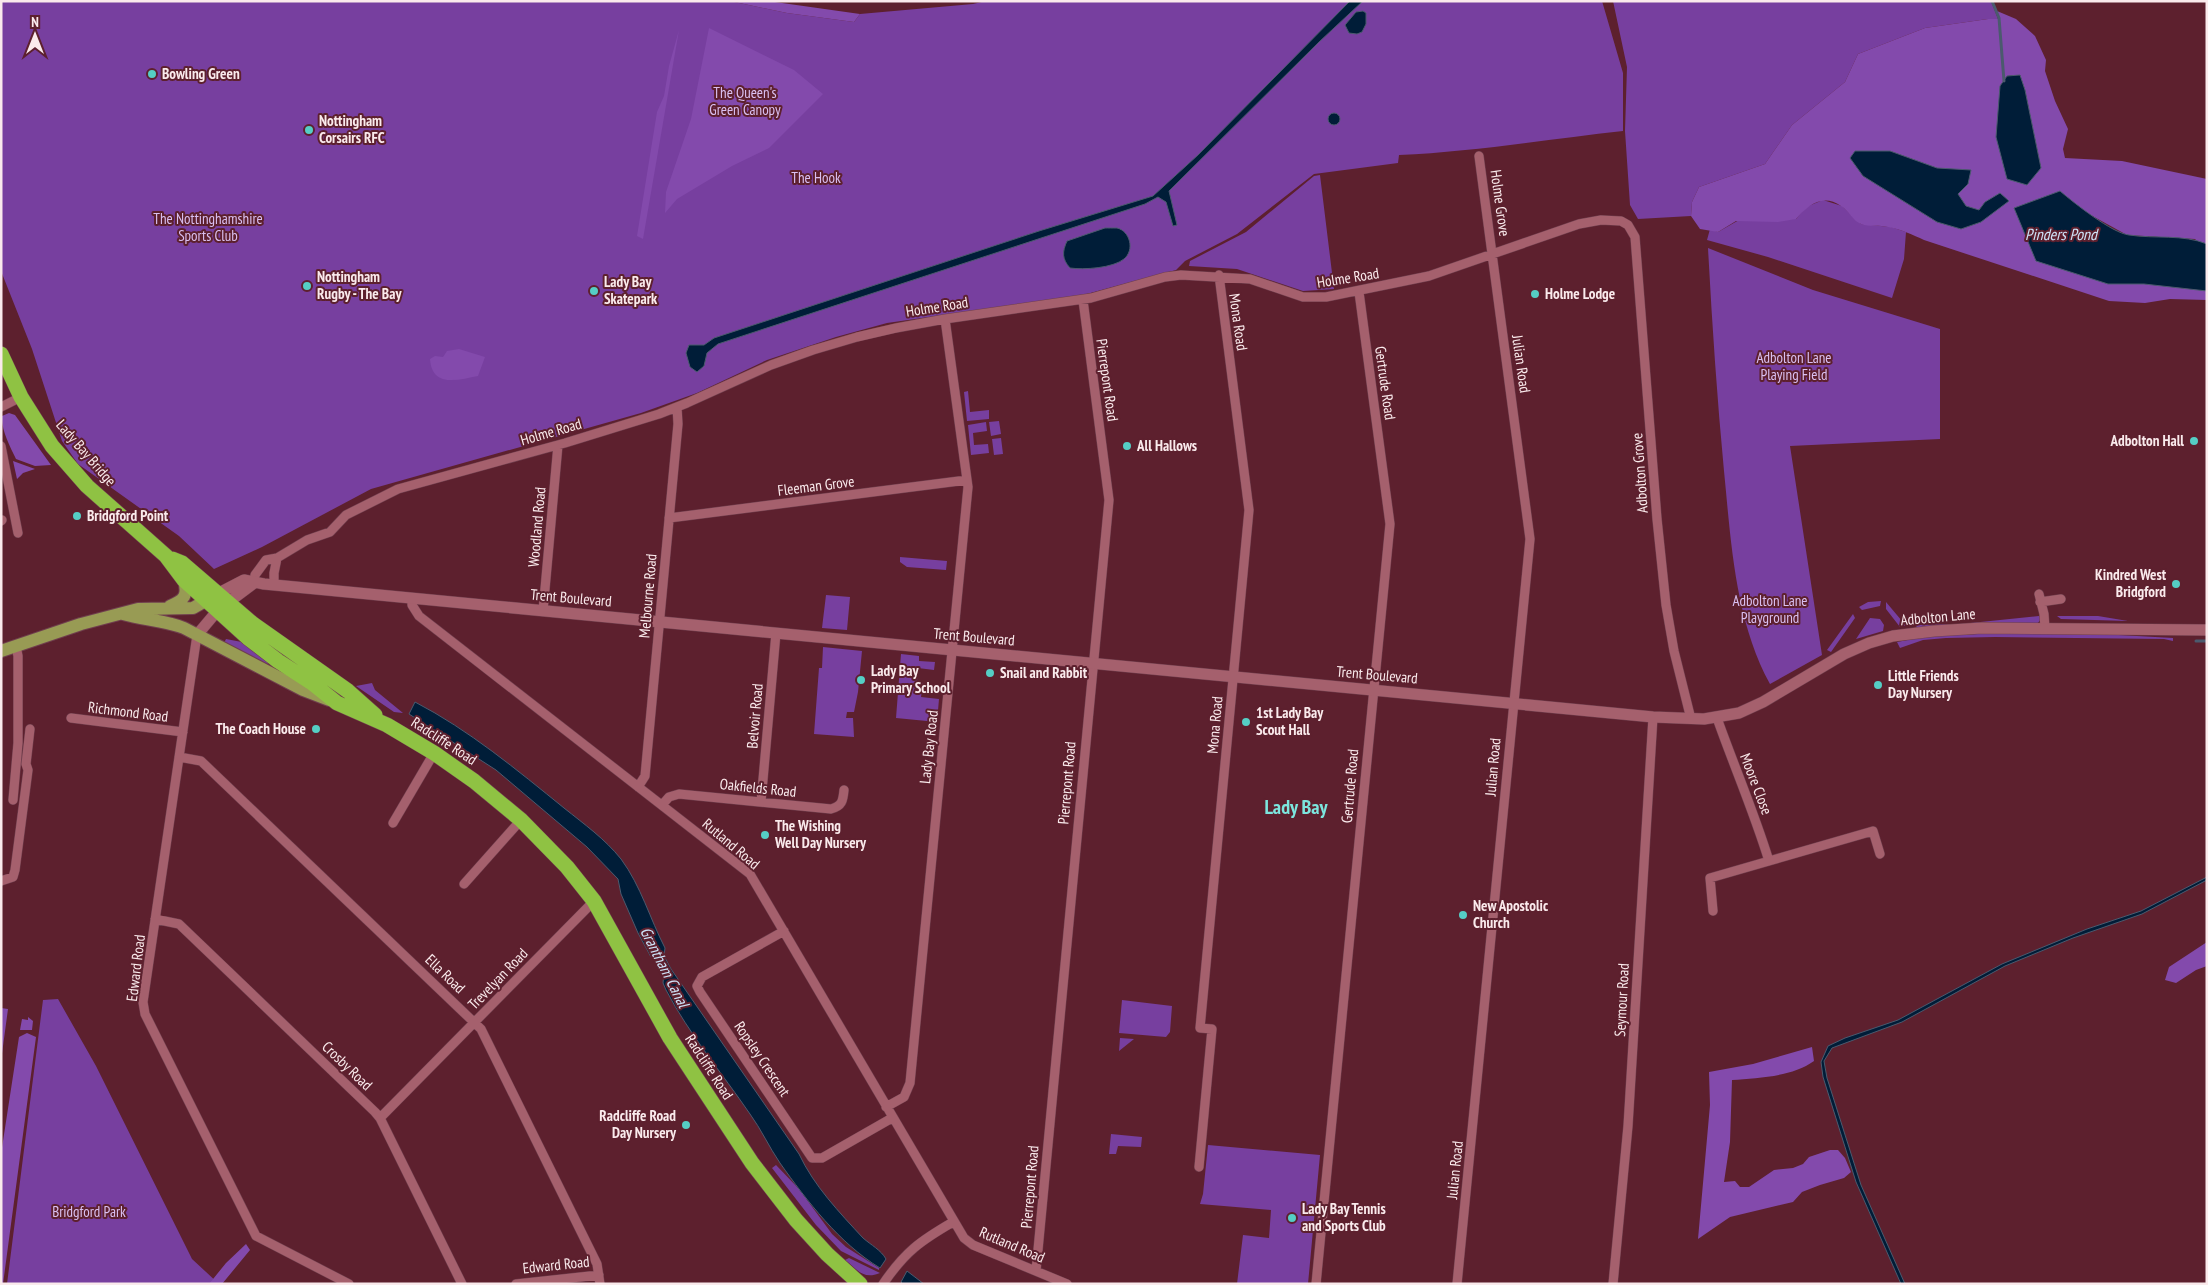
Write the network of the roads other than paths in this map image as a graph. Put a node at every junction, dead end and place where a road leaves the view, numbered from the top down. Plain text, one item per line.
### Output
1 (1479, 156) dead end
2 (1628, 224) joint
3 (1493, 254) junction
4 (1219, 276) junction
5 (1359, 292) junction
6 (1083, 300) junction
7 (945, 319) junction
8 (1, 354) edge
9 (20, 397) junction
10 (1, 407) edge
11 (677, 407) junction
12 (558, 445) junction
13 (1, 446) edge
14 (967, 480) junction
15 (669, 518) junction
16 (18, 533) dead end
17 (166, 556) junction
18 (277, 558) junction
19 (184, 580) junction
20 (254, 583) junction
21 (274, 585) junction
22 (212, 596) junction
23 (412, 598) junction
24 (2061, 599) dead end
25 (166, 608) junction
26 (543, 611) junction
27 (123, 614) junction
28 (659, 622) junction
29 (2045, 628) junction
30 (2207, 630) edge
31 (776, 633) junction
32 (197, 635) junction
33 (16, 646) junction
34 (952, 650) junction
35 (1, 651) edge
36 (1093, 664) junction
37 (1233, 677) junction
38 (1373, 690) junction
39 (337, 702) junction
40 (1514, 703) junction
41 (1653, 717) junction
42 (71, 718) dead end
43 (1717, 718) junction
44 (1691, 719) junction
45 (387, 726) junction
46 (30, 729) dead end
47 (183, 732) junction
48 (434, 753) junction
49 (179, 757) junction
50 (638, 787) junction
51 (844, 790) dead end
52 (13, 800) dead end
53 (761, 802) junction
54 (662, 805) junction
55 (521, 820) junction
56 (392, 823) dead end
57 (1880, 854) dead end
58 (1769, 861) junction
59 (1, 881) edge
60 (464, 884) dead end
61 (594, 901) junction
62 (1714, 911) dead end
63 (156, 919) junction
64 (784, 931) junction
65 (475, 1022) junction
66 (886, 1107) junction
67 (380, 1118) junction
68 (892, 1118) junction
69 (1199, 1167) dead end
70 (953, 1222) junction
71 (1036, 1271) junction
72 (600, 1279) edge
73 (859, 1283) edge
74 (349, 1284) edge
75 (462, 1284) edge
76 (516, 1284) edge
77 (883, 1284) edge
78 (1067, 1284) edge
79 (1316, 1284) edge
80 (1458, 1284) edge
81 (1613, 1284) edge

1 - 3 street, Holme Grove
2 - 3 street, Holme Road
2 - 44 street, Adbolton Grove
3 - 5 street, Holme Road
3 - 40 street, Julian Road
4 - 5 street, Holme Road
4 - 6 street, Holme Road
4 - 37 street, Mona Road
5 - 38 street, Gertrude Road
6 - 7 street, Holme Road
6 - 36 street, Pierrepont Road
7 - 11 street, Holme Road
7 - 14 street, Lady Bay Road
8 - 9 highway, Lady Bay Bridge
9 - 10 street
9 - 17 highway, Lady Bay Bridge
11 - 12 street, Holme Road
11 - 15 street, Melbourne Road
12 - 18 street, Holme Road
12 - 26 street, Woodland Road
13 - 16 street
14 - 15 street, Fleeman Grove
14 - 34 street, Lady Bay Road
15 - 28 street, Melbourne Road
17 - 19 highway, Lady Bay Bridge
17 - 22 highway, Lady Bay Bridge
18 - 20 street, Holme Road
18 - 21 street
19 - 22 highway, Lady Bay Bridge
19 - 25 main road
20 - 21 street, Trent Boulevard
20 - 22 street, Trent Boulevard
21 - 23 street, Trent Boulevard
22 - 25 main road, Radcliffe Road
22 - 32 street
22 - 39 highway, Radcliffe Road
22 - 45 highway, Radcliffe Road
23 - 26 street, Trent Boulevard
23 - 50 street, Rutland Road
24 - 29 street
25 - 27 main road, Radcliffe Road
26 - 28 street, Trent Boulevard
27 - 32 main road, Radcliffe Road
27 - 33 main road, Radcliffe Road
28 - 31 street, Trent Boulevard
28 - 50 street, Melbourne Road
29 - 30 street, Adbolton Lane
29 - 43 street, Adbolton Lane
31 - 34 street, Trent Boulevard
31 - 53 street, Belvoir Road
32 - 39 main road, Radcliffe Road
32 - 47 street, Edward Road
33 - 35 main road, Radcliffe Road
33 - 52 street
34 - 36 street, Trent Boulevard
34 - 66 street, Lady Bay Road
36 - 37 street, Trent Boulevard
36 - 71 street, Pierrepont Road
37 - 38 street, Trent Boulevard
37 - 69 street, Mona Road
38 - 40 street, Trent Boulevard
38 - 79 street, Gertrude Road
39 - 45 highway, Radcliffe Road
40 - 41 street, Trent Boulevard
40 - 80 street, Julian Road
41 - 44 street, Trent Boulevard
41 - 81 street, Seymour Road
42 - 47 street, Richmond Road
43 - 44 street, Adbolton Lane
43 - 58 street, Moore Close
45 - 48 highway, Radcliffe Road
46 - 59 street
47 - 49 street, Edward Road
48 - 55 highway, Radcliffe Road
48 - 56 street
49 - 63 street, Edward Road
49 - 65 street, Ella Road
50 - 54 street, Rutland Road
51 - 53 street, Oakfields Road
53 - 54 street, Oakfields Road
54 - 64 street, Rutland Road
55 - 60 street
55 - 61 highway, Radcliffe Road
57 - 58 street
58 - 62 street
61 - 65 street, Trevelyan Road
61 - 73 highway, Radcliffe Road
63 - 67 street, Crosby Road
63 - 74 street, Edward Road
64 - 66 street, Rutland Road
64 - 68 street, Ropsley Crescent
65 - 67 street, Trevelyan Road
65 - 72 street, Ella Road
66 - 68 street, Rutland Road
67 - 75 street, Crosby Road
68 - 70 street, Rutland Road
70 - 71 street, Rutland Road
70 - 77 street
71 - 78 street, Rutland Road
72 - 76 street, Edward Road

